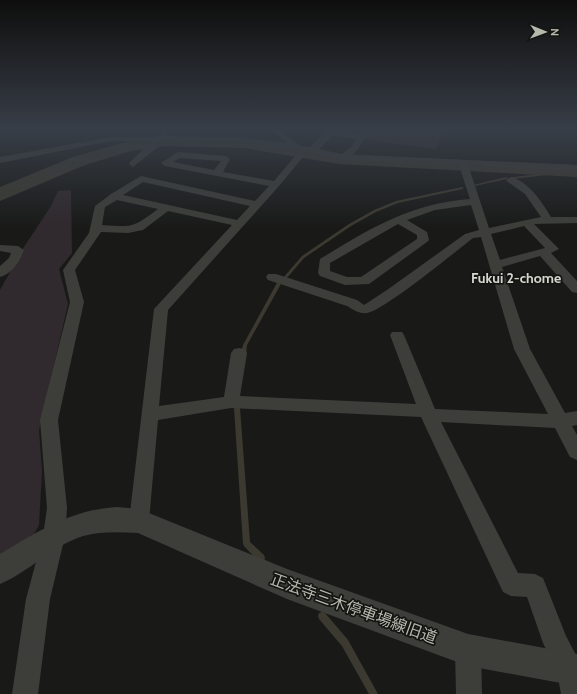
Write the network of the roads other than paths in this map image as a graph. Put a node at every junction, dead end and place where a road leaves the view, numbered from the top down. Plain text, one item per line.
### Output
1 (166, 162) edge
2 (224, 162) edge
3 (294, 162) edge
4 (416, 162) edge
5 (464, 166) junction
6 (577, 168) edge
7 (216, 173) junction
8 (511, 180) dead end
9 (276, 184) junction
10 (114, 196) junction
11 (474, 202) junction
12 (257, 204) junction
13 (167, 207) junction
14 (398, 219) junction
15 (548, 220) junction
16 (577, 220) edge
17 (238, 223) junction
18 (527, 223) junction
19 (96, 228) junction
20 (485, 233) junction
21 (0, 248) edge
22 (543, 252) junction
23 (495, 265) junction
24 (0, 272) edge
25 (329, 275) junction
26 (272, 277) dead end
27 (311, 289) junction
28 (577, 289) edge
29 (397, 335) dead end
30 (240, 353) dead end
31 (232, 402) junction
32 (429, 413) junction
33 (151, 414) junction
34 (569, 420) edge
35 (577, 452) edge
36 (139, 521) junction
37 (54, 536) junction
38 (0, 570) edge
39 (468, 650) junction
40 (574, 678) edge
41 (25, 694) edge
42 (469, 694) edge

1 - 7 street
2 - 7 street
3 - 9 street
4 - 5 street
5 - 6 street
5 - 11 street
7 - 9 street
8 - 15 street
9 - 12 street
10 - 12 street
10 - 13 street
10 - 19 street
11 - 14 street
11 - 20 street
12 - 17 street
13 - 17 street
13 - 19 street
14 - 25 street
14 - 25 street
15 - 16 street
15 - 18 street
17 - 33 street
18 - 20 street
18 - 22 street
19 - 37 street
20 - 23 street
20 - 27 street
21 - 24 street
22 - 23 street
22 - 28 street
23 - 34 street
25 - 27 street
26 - 27 street
29 - 32 street
30 - 31 street
31 - 32 street
31 - 33 street
32 - 34 street
32 - 40 street
33 - 36 street
34 - 35 street
36 - 37 street, 正法寺三木停車場線旧道
36 - 39 street, 正法寺三木停車場線旧道
37 - 38 street, 正法寺三木停車場線旧道
37 - 41 street
39 - 40 street, 正法寺三木停車場線旧道
39 - 42 street

